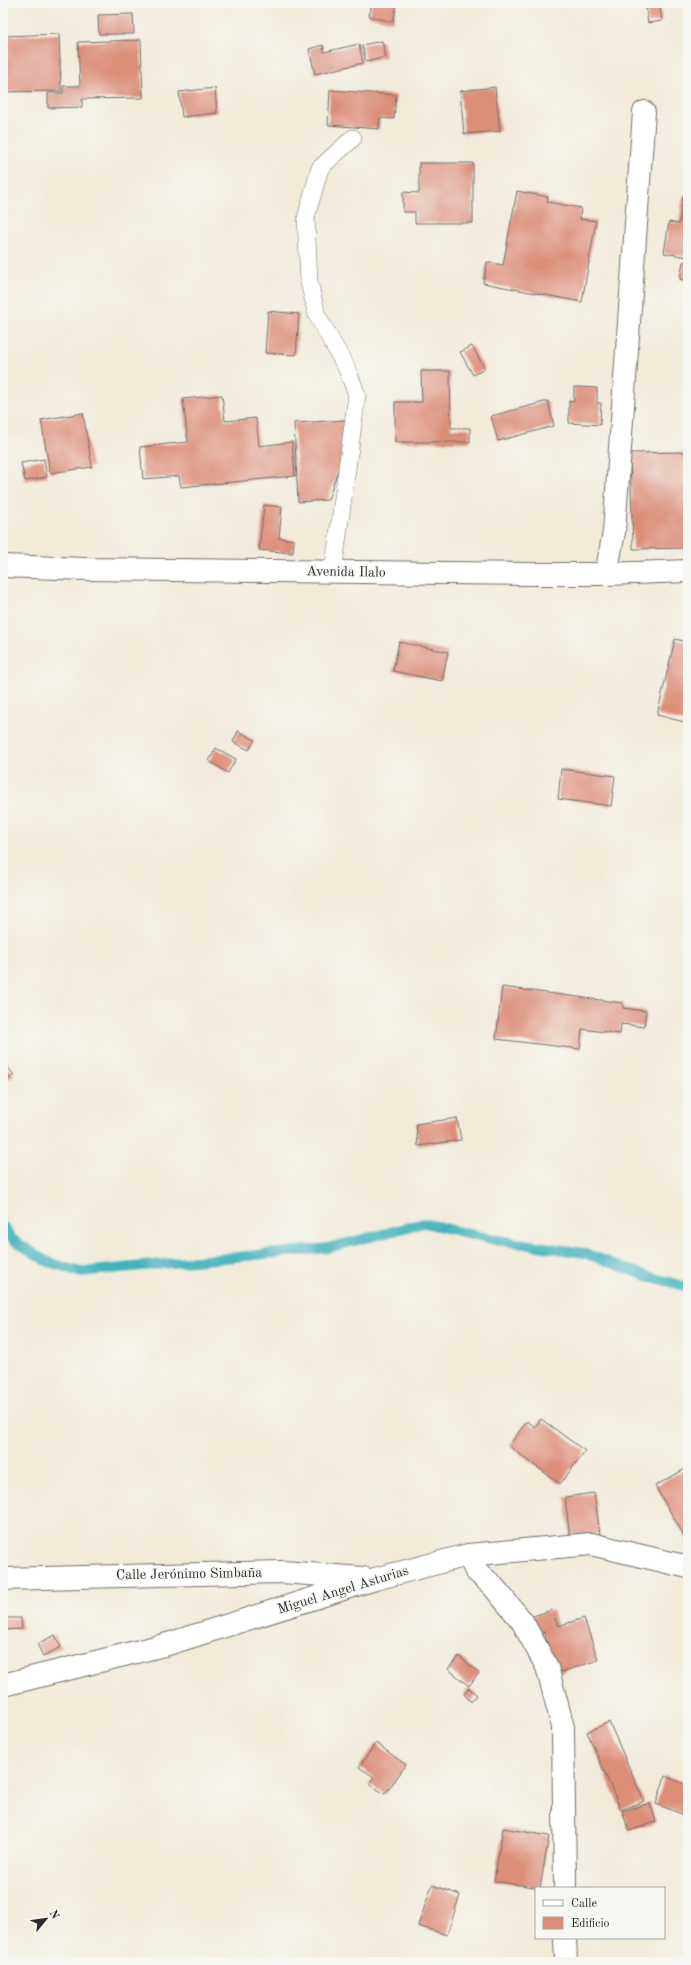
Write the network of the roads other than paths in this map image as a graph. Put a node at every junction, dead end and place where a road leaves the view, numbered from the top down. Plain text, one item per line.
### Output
1 (644, 112) dead end
2 (353, 138) dead end
3 (3, 566) edge
4 (688, 571) edge
5 (333, 572) junction
6 (606, 574) junction
7 (468, 1555) junction
8 (688, 1567) edge
9 (3, 1579) edge
10 (375, 1579) junction
11 (3, 1685) edge
12 (565, 1887) edge
13 (565, 1939) edge
14 (566, 1962) edge

1 - 6 street
2 - 5 lane
3 - 5 street, Avenida Ilalo
4 - 6 street, Avenida Ilalo
5 - 6 street, Avenida Ilalo
7 - 8 street, Miguel Angel Asturias
7 - 10 street, Miguel Angel Asturias
7 - 12 street
9 - 10 street, Calle Jerónimo Simbaña
10 - 11 street, Miguel Angel Asturias
13 - 14 street

